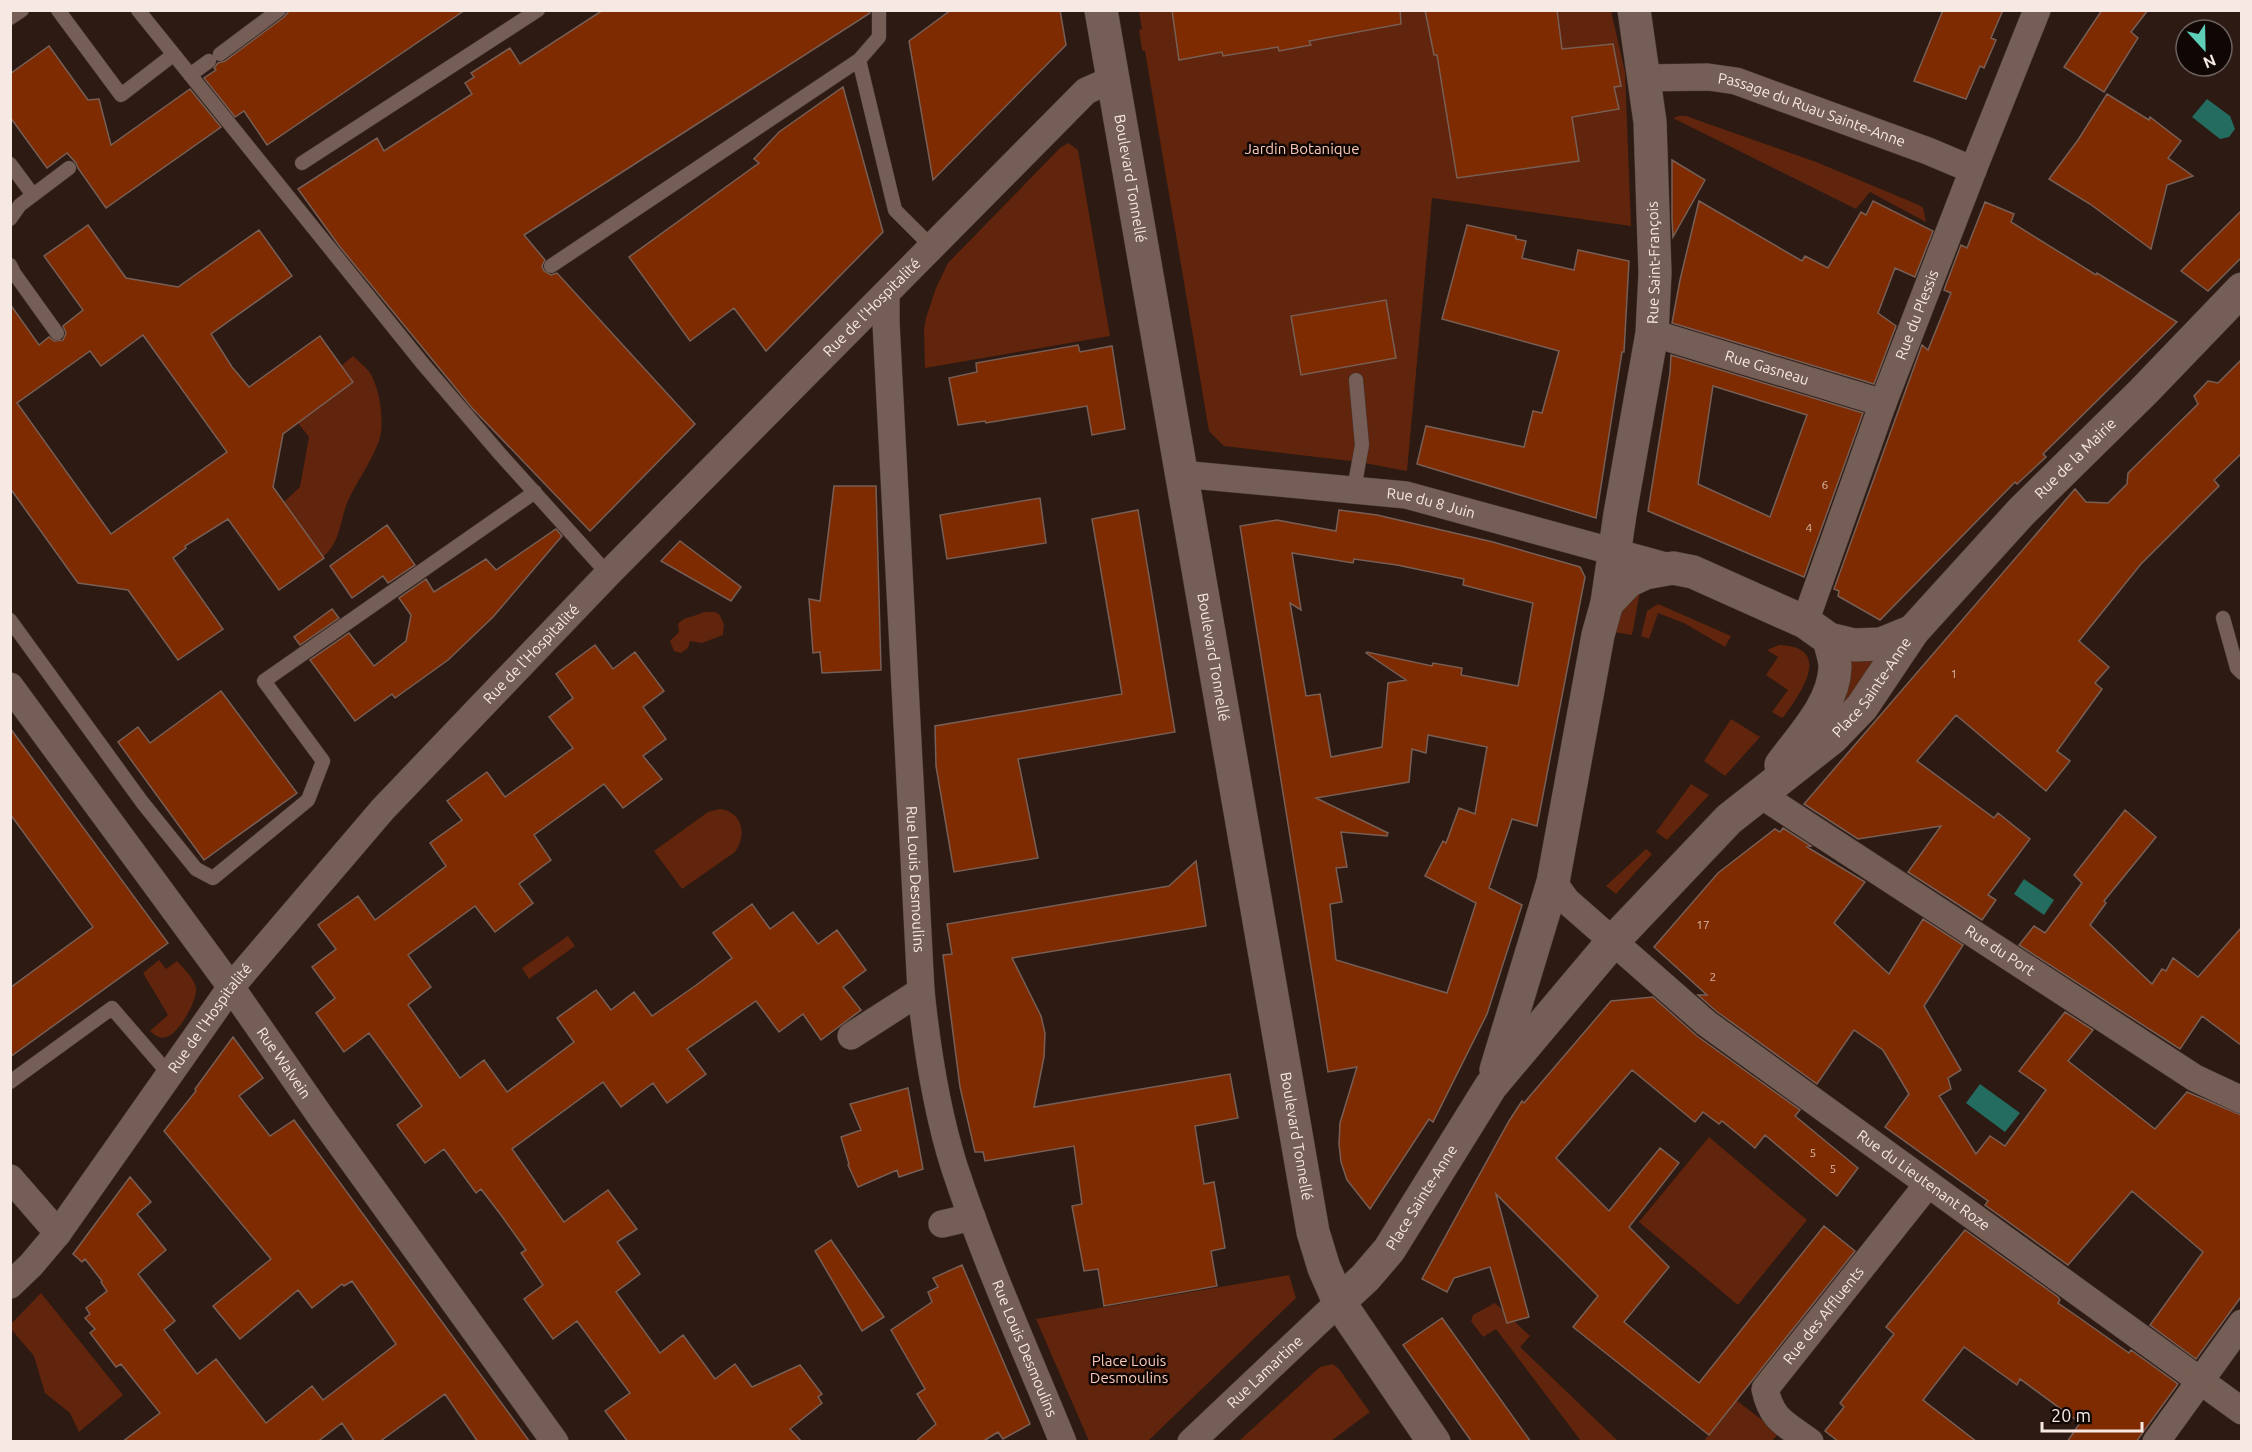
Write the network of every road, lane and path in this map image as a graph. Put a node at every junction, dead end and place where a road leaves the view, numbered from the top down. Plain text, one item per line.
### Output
1 (21, 10) edge
2 (58, 10) edge
3 (138, 10) edge
4 (279, 10) edge
5 (538, 10) edge
6 (879, 10) edge
7 (1101, 10) edge
8 (1634, 10) edge
9 (2037, 10) edge
10 (10, 18) edge
11 (173, 55) junction
12 (859, 60) junction
13 (190, 75) junction
14 (1643, 78) junction
15 (1113, 80) junction
16 (302, 163) dead end
17 (10, 164) edge
18 (69, 168) dead end
19 (1973, 170) junction
20 (287, 174) dead end
21 (276, 184) junction
22 (33, 195) junction
23 (10, 219) edge
24 (932, 247) junction
25 (10, 265) edge
26 (551, 266) dead end
27 (2241, 289) edge
28 (886, 294) junction
29 (57, 333) dead end
30 (1652, 333) junction
31 (1356, 380) dead end
32 (1883, 403) junction
33 (1181, 474) junction
34 (1354, 489) junction
35 (535, 492) junction
36 (1620, 514) joint
37 (1615, 550) junction
38 (1673, 567) junction
39 (608, 574) junction
40 (1607, 603) junction
41 (2223, 618) dead end
42 (10, 620) edge
43 (1817, 630) junction
44 (1913, 631) junction
45 (2241, 674) edge
46 (10, 686) edge
47 (1761, 795) junction
48 (1553, 882) junction
49 (1614, 940) junction
50 (231, 987) junction
51 (921, 991) junction
52 (851, 1036) dead end
53 (169, 1074) junction
54 (10, 1082) edge
55 (1491, 1086) junction
56 (2241, 1100) edge
57 (10, 1178) edge
58 (1928, 1184) junction
59 (972, 1217) junction
60 (942, 1224) dead end
61 (58, 1233) junction
62 (10, 1285) edge
63 (1339, 1302) junction
64 (2241, 1323) edge
65 (2200, 1381) junction
66 (2241, 1411) edge
67 (555, 1442) edge
68 (1063, 1442) edge
69 (1191, 1442) edge
70 (1434, 1442) edge
71 (1810, 1442) edge
72 (2156, 1442) edge

1 - 10 lane
2 - 11 lane
3 - 11 lane
4 - 13 lane
5 - 16 lane
6 - 12 lane
7 - 15 street, Boulevard Tonnellé
8 - 14 street, Rue Saint-François
9 - 19 street, Rue du Plessis
11 - 13 lane
12 - 24 lane
12 - 26 lane
13 - 21 lane
14 - 19 street, Passage du Ruau Sainte-Anne
14 - 30 street, Rue Saint-François
15 - 24 street, Rue de l'Hospitalité
15 - 33 street, Boulevard Tonnellé
17 - 22 lane
18 - 22 lane
19 - 32 street, Rue du Plessis
20 - 21 lane
21 - 35 lane
22 - 23 lane
24 - 28 street, Rue de l'Hospitalité
25 - 29 lane
27 - 44 street, Rue de la Mairie
28 - 39 street, Rue de l'Hospitalité
28 - 51 street, Rue Louis Desmoulins
30 - 32 street, Rue Gasneau
30 - 36 street, Rue Saint-François
31 - 34 lane
32 - 43 street, Rue du Plessis
33 - 34 street, Rue du 8 Juin
33 - 63 street, Boulevard Tonnellé
34 - 37 street, Rue du 8 Juin
35 - 39 lane
35 - 42 lane
36 - 37 street, Place Sainte-Anne
37 - 38 street, Rue du 8 Juin
37 - 40 street, Place Sainte-Anne
38 - 40 street, Place Sainte-Anne
38 - 43 street, Place Sainte-Anne
39 - 50 street, Rue de l'Hospitalité
40 - 48 street, Place Sainte-Anne
41 - 45 lane
43 - 44 street, Place Sainte-Anne
43 - 47 street, Place Sainte-Anne
44 - 47 street, Place Sainte-Anne
46 - 50 street, Rue Walvein
47 - 49 street, Place Sainte-Anne
47 - 56 street, Rue du Port
48 - 49 street
48 - 55 street, Place Sainte-Anne
49 - 55 street, Place Sainte-Anne
49 - 58 street, Rue du Lieutenant Roze
50 - 53 street, Rue de l'Hospitalité
50 - 67 street, Rue Walvein
51 - 52 street
51 - 59 street, Rue Louis Desmoulins
53 - 54 lane
53 - 61 street, Rue de l'Hospitalité
55 - 63 street, Place Sainte-Anne
57 - 61 street
58 - 65 street, Rue du Lieutenant Roze
58 - 71 street, Rue des Affluents
59 - 60 street
59 - 68 street, Rue Louis Desmoulins
61 - 62 street, Rue de l'Hospitalité
63 - 69 street, Rue Lamartine
63 - 70 street, Boulevard Tonnellé
64 - 65 street
65 - 66 street, Rue du Lieutenant Roze
65 - 72 street

